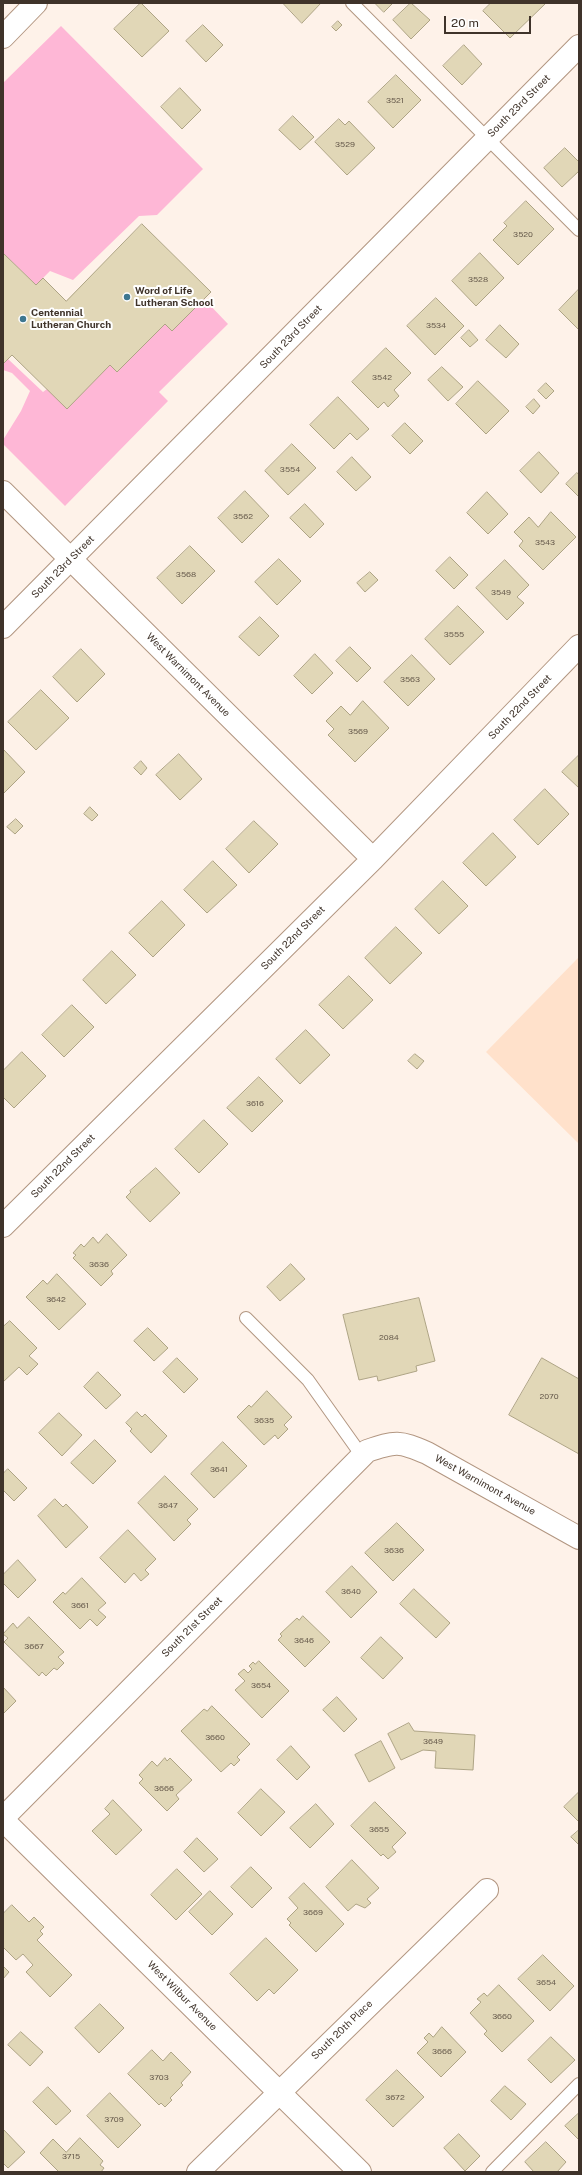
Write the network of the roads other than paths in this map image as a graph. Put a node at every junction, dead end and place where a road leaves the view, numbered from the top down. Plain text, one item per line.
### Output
1 (36, 3) edge
2 (352, 3) edge
3 (3, 37) edge
4 (579, 46) edge
5 (487, 138) junction
6 (579, 230) edge
7 (3, 492) edge
8 (71, 558) junction
9 (3, 627) edge
10 (579, 646) edge
11 (373, 859) junction
12 (3, 1226) edge
13 (246, 1318) dead end
14 (388, 1444) joint
15 (362, 1456) junction
16 (579, 1538) edge
17 (3, 1819) edge
18 (487, 1890) dead end
19 (579, 2084) edge
20 (279, 2091) junction
21 (198, 2172) edge
22 (360, 2172) edge
23 (492, 2172) edge

1 - 3 street
2 - 5 lane
4 - 5 street, South 23rd Street
5 - 6 lane
5 - 8 street, South 23rd Street
7 - 8 street, West Warnimont Avenue
8 - 9 street, South 23rd Street
8 - 11 street, West Warnimont Avenue
10 - 11 street, South 22nd Street
11 - 12 street, South 22nd Street
13 - 15 lane
14 - 15 street, South 21st Street
14 - 16 street, West Warnimont Avenue
15 - 17 street, South 21st Street
17 - 20 street, West Wilbur Avenue
18 - 20 street, South 20th Place
19 - 23 lane
20 - 21 street, South 20th Place
20 - 22 street, West Wilbur Avenue

